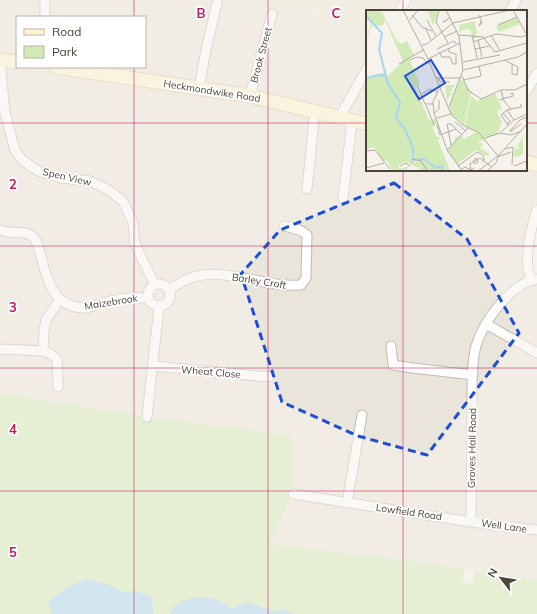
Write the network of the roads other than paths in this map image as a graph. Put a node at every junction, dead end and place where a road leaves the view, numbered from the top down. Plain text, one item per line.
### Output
1 (45, 0) edge
2 (406, 0) edge
3 (516, 0) edge
4 (218, 2) dead end
5 (401, 10) edge
6 (511, 10) edge
7 (272, 14) dead end
8 (45, 16) edge
9 (0, 60) edge
10 (16, 62) edge
11 (63, 68) edge
12 (366, 71) edge
13 (537, 73) edge
14 (199, 88) junction
15 (527, 90) edge
16 (250, 96) junction
17 (315, 111) junction
18 (2, 114) edge
19 (339, 118) junction
20 (352, 121) junction
21 (366, 124) edge
22 (527, 162) edge
23 (537, 165) edge
24 (307, 189) dead end
25 (343, 198) dead end
26 (537, 210) edge
27 (284, 226) dead end
28 (0, 230) edge
29 (534, 280) edge
30 (154, 285) junction
31 (169, 290) junction
32 (148, 298) junction
33 (60, 299) junction
34 (159, 307) junction
35 (486, 324) junction
36 (391, 346) dead end
37 (0, 349) edge
38 (43, 351) junction
39 (537, 353) edge
40 (153, 366) junction
41 (473, 375) junction
42 (269, 377) dead end
43 (58, 387) dead end
44 (362, 415) dead end
45 (147, 417) dead end
46 (292, 494) dead end
47 (347, 503) junction
48 (471, 522) junction
49 (537, 530) edge

1 - 8 street
2 - 5 street
3 - 6 street
4 - 14 street
7 - 16 street, Brook Street
9 - 10 main road
9 - 18 street, Spen View
11 - 14 main road, Heckmondwike Road
12 - 19 street
13 - 15 street
14 - 16 main road, Heckmondwike Road
16 - 17 main road, Heckmondwike Road
17 - 19 main road, Heckmondwike Road
17 - 24 street
18 - 30 street, Spen View
19 - 20 main road, Heckmondwike Road
20 - 21 main road, Heckmondwike Road
20 - 25 street
22 - 23 main road
26 - 29 street
27 - 31 street, Barley Croft
28 - 33 street
29 - 35 street, Groves Hall Road
30 - 31 street
30 - 32 street
31 - 34 street
32 - 33 street, Maizebrook
32 - 34 street
33 - 38 street
34 - 40 street
35 - 39 street
35 - 41 street, Groves Hall Road
36 - 41 street
37 - 38 street
38 - 43 street
40 - 42 street, Wheat Close
40 - 45 street
41 - 48 street, Groves Hall Road
44 - 47 street
46 - 47 street, Lowfield Road
47 - 48 street, Lowfield Road
48 - 49 street, Well Lane

